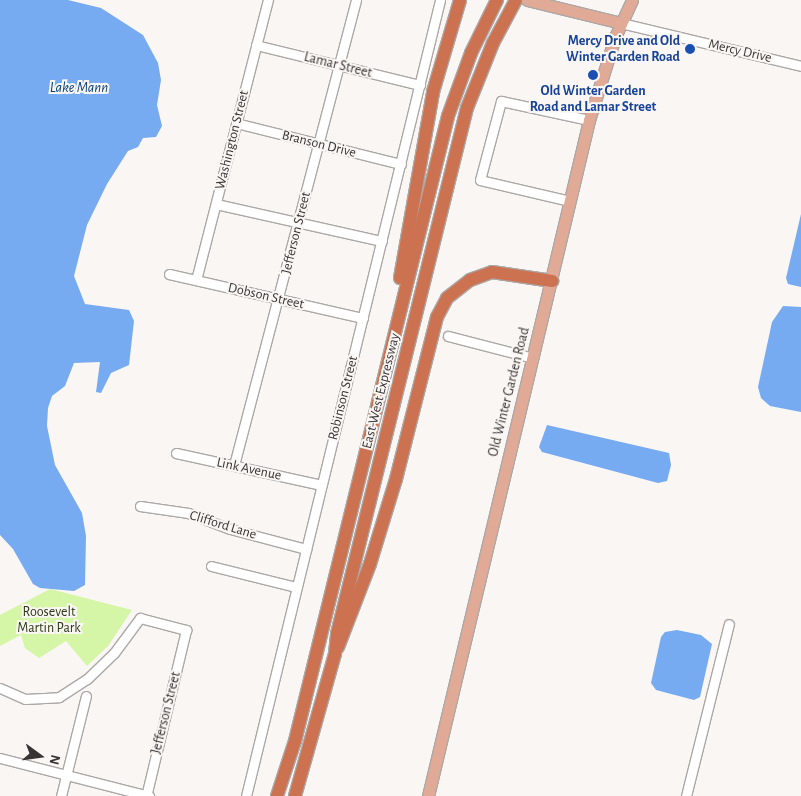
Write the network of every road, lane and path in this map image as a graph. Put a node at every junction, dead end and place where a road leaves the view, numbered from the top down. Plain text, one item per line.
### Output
1 (268, 0) edge
2 (356, 0) edge
3 (440, 0) edge
4 (460, 0) edge
5 (497, 0) edge
6 (516, 0) edge
7 (527, 0) edge
8 (632, 0) edge
9 (621, 23) junction
10 (256, 45) junction
11 (339, 65) junction
12 (801, 66) edge
13 (420, 85) junction
14 (589, 120) junction
15 (236, 123) junction
16 (319, 144) junction
17 (401, 164) junction
18 (570, 201) junction
19 (216, 204) junction
20 (299, 223) junction
21 (382, 241) junction
22 (169, 274) dead end
23 (196, 280) junction
24 (552, 281) junction
25 (279, 299) junction
26 (363, 318) junction
27 (448, 336) dead end
28 (533, 358) junction
29 (176, 453) dead end
30 (234, 465) junction
31 (322, 484) junction
32 (354, 502) junction
33 (140, 506) dead end
34 (306, 549) junction
35 (211, 566) dead end
36 (296, 587) junction
37 (729, 624) dead end
38 (335, 654) junction
39 (0, 688) edge
40 (86, 696) dead end
41 (0, 758) edge
42 (66, 774) junction
43 (61, 796) edge
44 (147, 796) edge
45 (246, 796) edge
46 (277, 796) edge
47 (295, 796) edge
48 (428, 796) edge
49 (686, 796) edge

1 - 10 street, Washington Street
2 - 11 street, Jefferson Street
3 - 13 street, Robinson Street
4 - 32 highway
5 - 32 highway, East-West Expressway
6 - 38 highway, East-West Expressway
7 - 9 main road
8 - 9 main road, Old Winter Garden Road
9 - 12 street, Mercy Drive
9 - 14 main road, Old Winter Garden Road
10 - 11 street, Lamar Street
10 - 15 street, Washington Street
11 - 13 street, Lamar Street
11 - 16 street, Jefferson Street
13 - 17 street, Robinson Street
14 - 18 main road, Old Winter Garden Road
14 - 18 street
15 - 16 street, Branson Drive
15 - 19 street, Washington Street
16 - 17 street, Branson Drive
16 - 20 street, Jefferson Street
17 - 21 street, Robinson Street
18 - 24 main road, Old Winter Garden Road
19 - 20 street
19 - 23 street, Washington Street
20 - 21 street
20 - 25 street, Jefferson Street
21 - 26 street, Robinson Street
22 - 23 street, Dobson Street
23 - 25 street, Dobson Street
24 - 28 main road, Old Winter Garden Road
24 - 38 highway
25 - 26 street, Dobson Street
25 - 30 street, Jefferson Street
26 - 31 street, Robinson Street
27 - 28 street
28 - 48 main road, Old Winter Garden Road
29 - 30 street, Link Avenue
30 - 31 street, Link Avenue
31 - 34 street, Robinson Street
32 - 46 highway, East-West Expressway
33 - 34 street, Clifford Lane
34 - 36 street, Robinson Street
35 - 36 street
36 - 45 street, Robinson Street
37 - 49 street
38 - 47 highway, East-West Expressway
39 - 44 street, Jefferson Street
40 - 42 street
41 - 42 street
42 - 43 street
42 - 44 street

